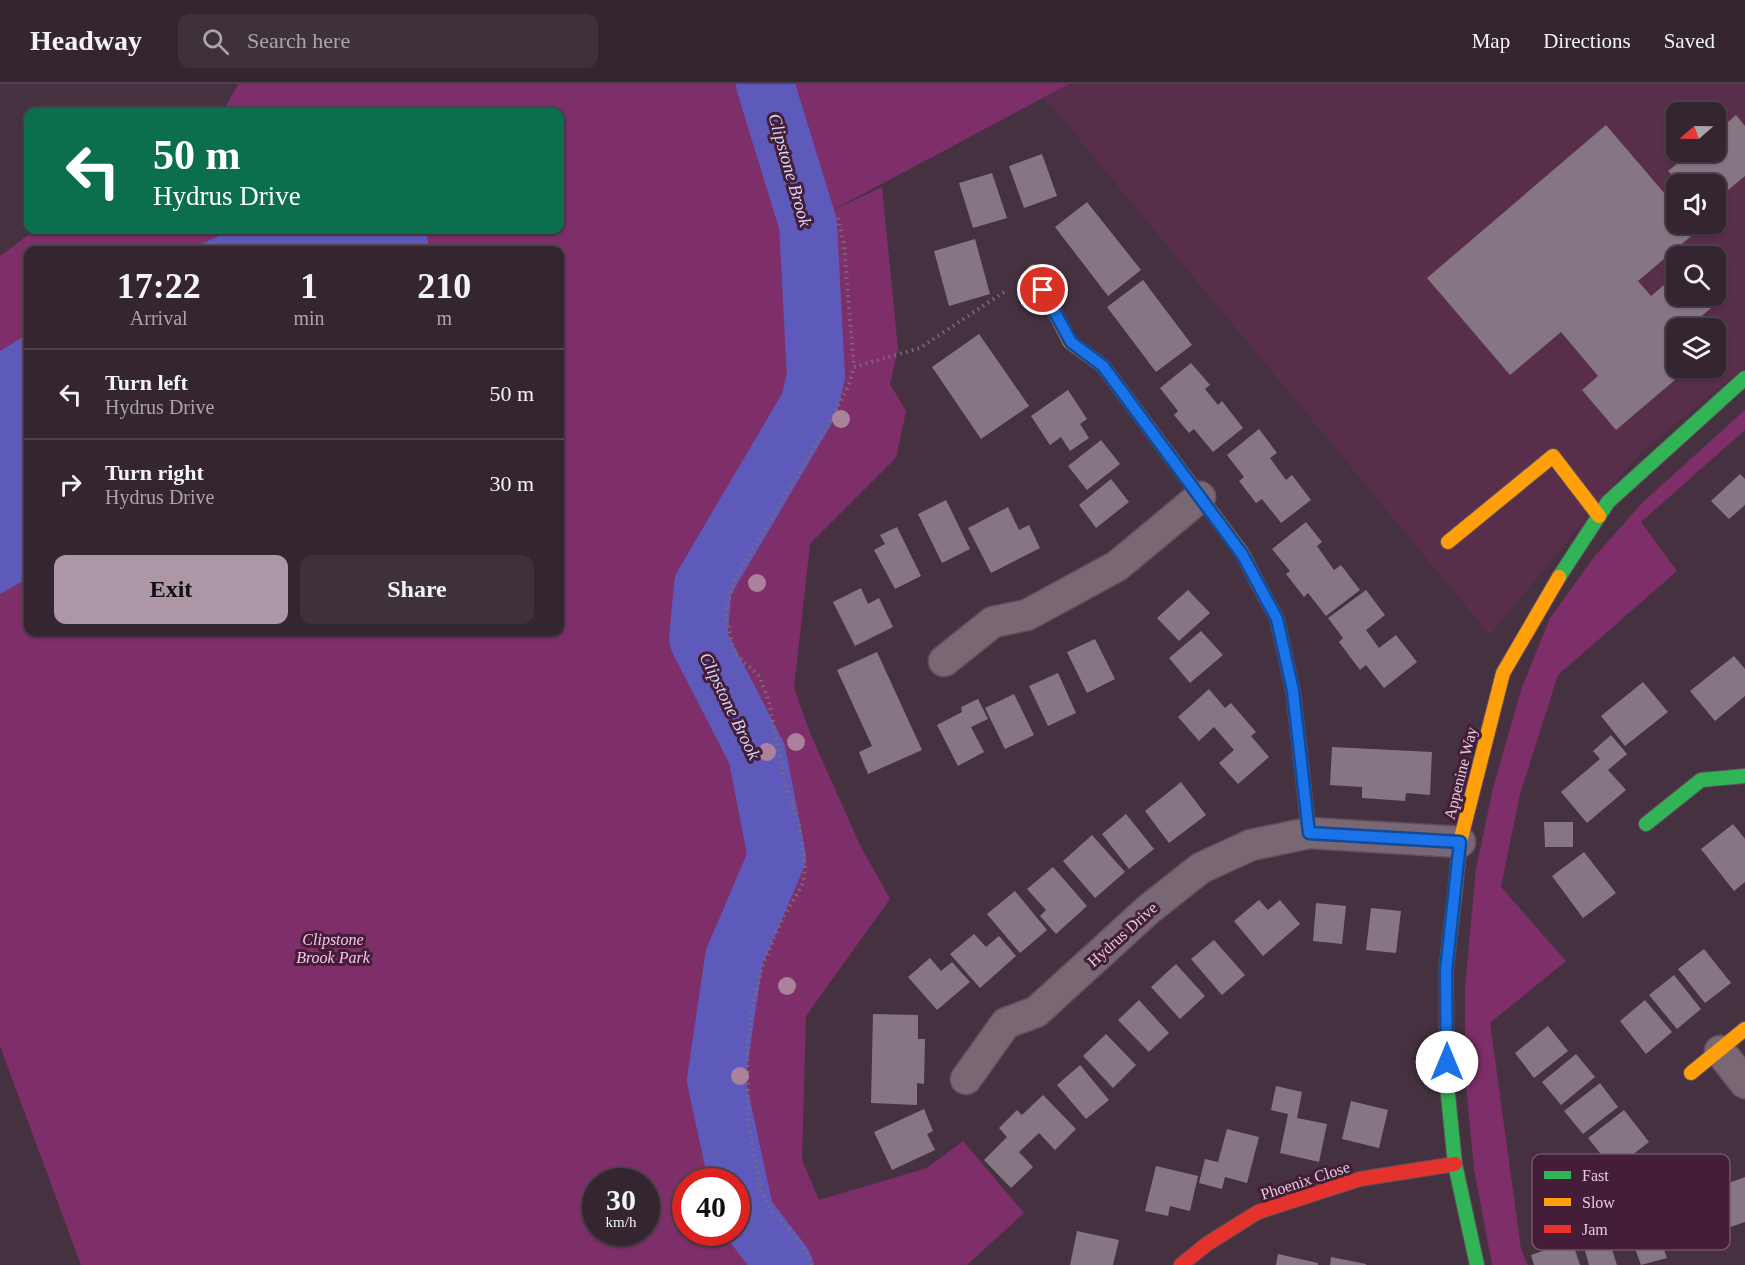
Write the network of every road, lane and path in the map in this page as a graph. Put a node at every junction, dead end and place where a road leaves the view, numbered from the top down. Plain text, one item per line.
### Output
1 (838, 218) dead end
2 (1034, 272) joint
3 (854, 367) junction
4 (1745, 378) edge
5 (1200, 497) junction
6 (1599, 516) junction
7 (1448, 542) dead end
8 (944, 661) dead end
9 (1745, 776) edge
10 (1646, 824) dead end
11 (1309, 833) junction
12 (1460, 842) junction
13 (1745, 1029) edge
14 (1720, 1051) junction
15 (1691, 1073) dead end
16 (966, 1079) dead end
17 (1745, 1083) edge
18 (1455, 1164) junction
19 (812, 1265) edge
20 (1181, 1265) edge
21 (1477, 1265) edge

1 - 3 path
2 - 3 path
2 - 5 street
3 - 19 path
4 - 6 street, Appenine Way
5 - 8 street
5 - 11 street
6 - 7 street
6 - 12 street, Appenine Way
9 - 10 street
11 - 12 street, Hydrus Drive
11 - 16 street, Hydrus Drive
12 - 18 street, Appenine Way
13 - 14 street
14 - 15 street
14 - 17 street
18 - 20 street, Phoenix Close
18 - 21 street, Appenine Way

